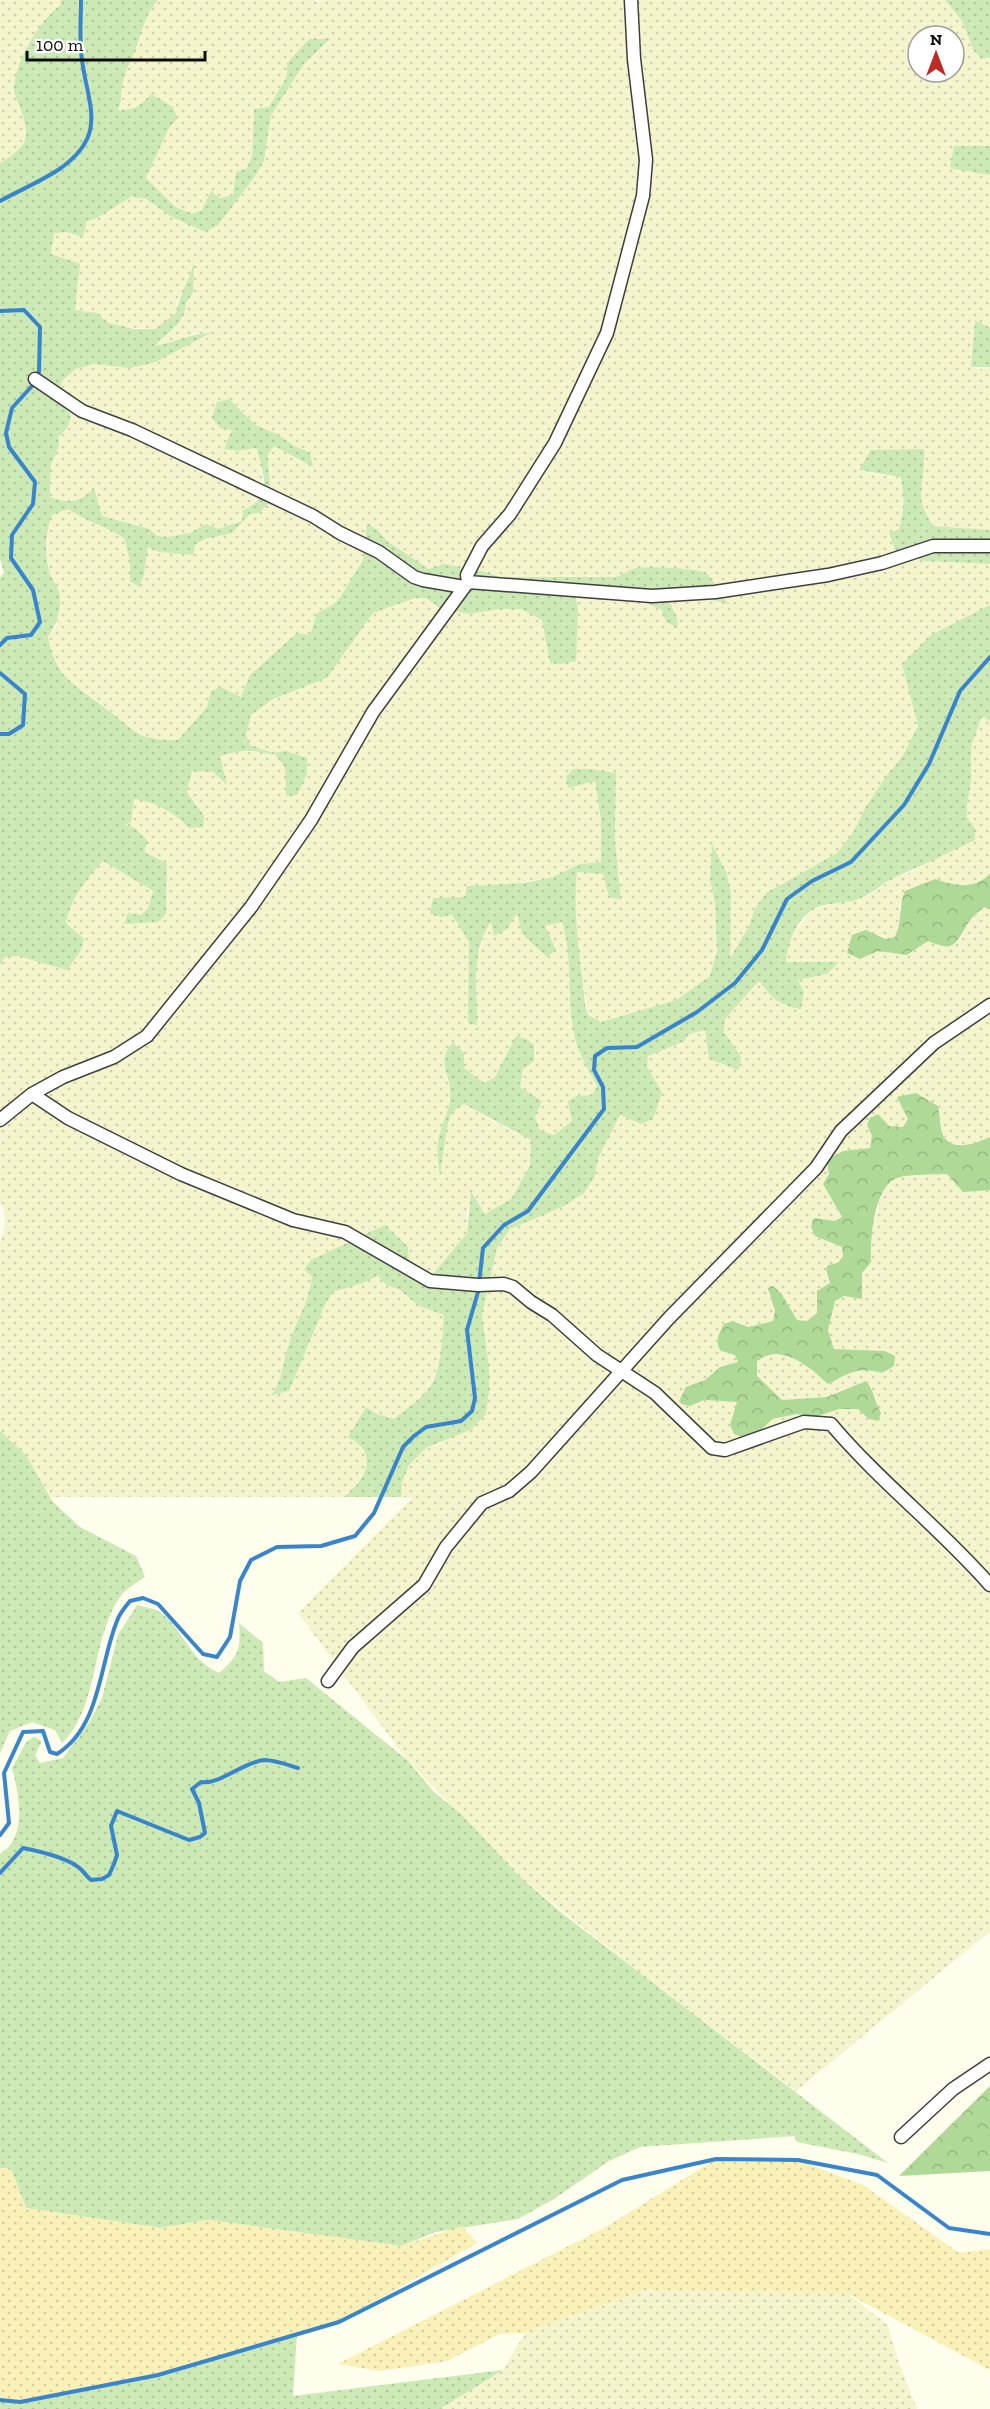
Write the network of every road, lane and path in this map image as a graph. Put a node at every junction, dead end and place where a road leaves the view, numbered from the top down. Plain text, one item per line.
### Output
1 (630, 0) edge
2 (35, 379) dead end
3 (990, 546) edge
4 (466, 584) junction
5 (990, 1005) edge
6 (32, 1094) junction
7 (0, 1120) edge
8 (622, 1372) junction
9 (990, 1585) edge
10 (328, 1681) dead end
11 (990, 2064) edge
12 (901, 2137) dead end

1 - 4 street
2 - 4 street
3 - 4 street
4 - 6 street
5 - 8 street
6 - 7 street
6 - 8 street
8 - 9 street
8 - 10 street
11 - 12 street

